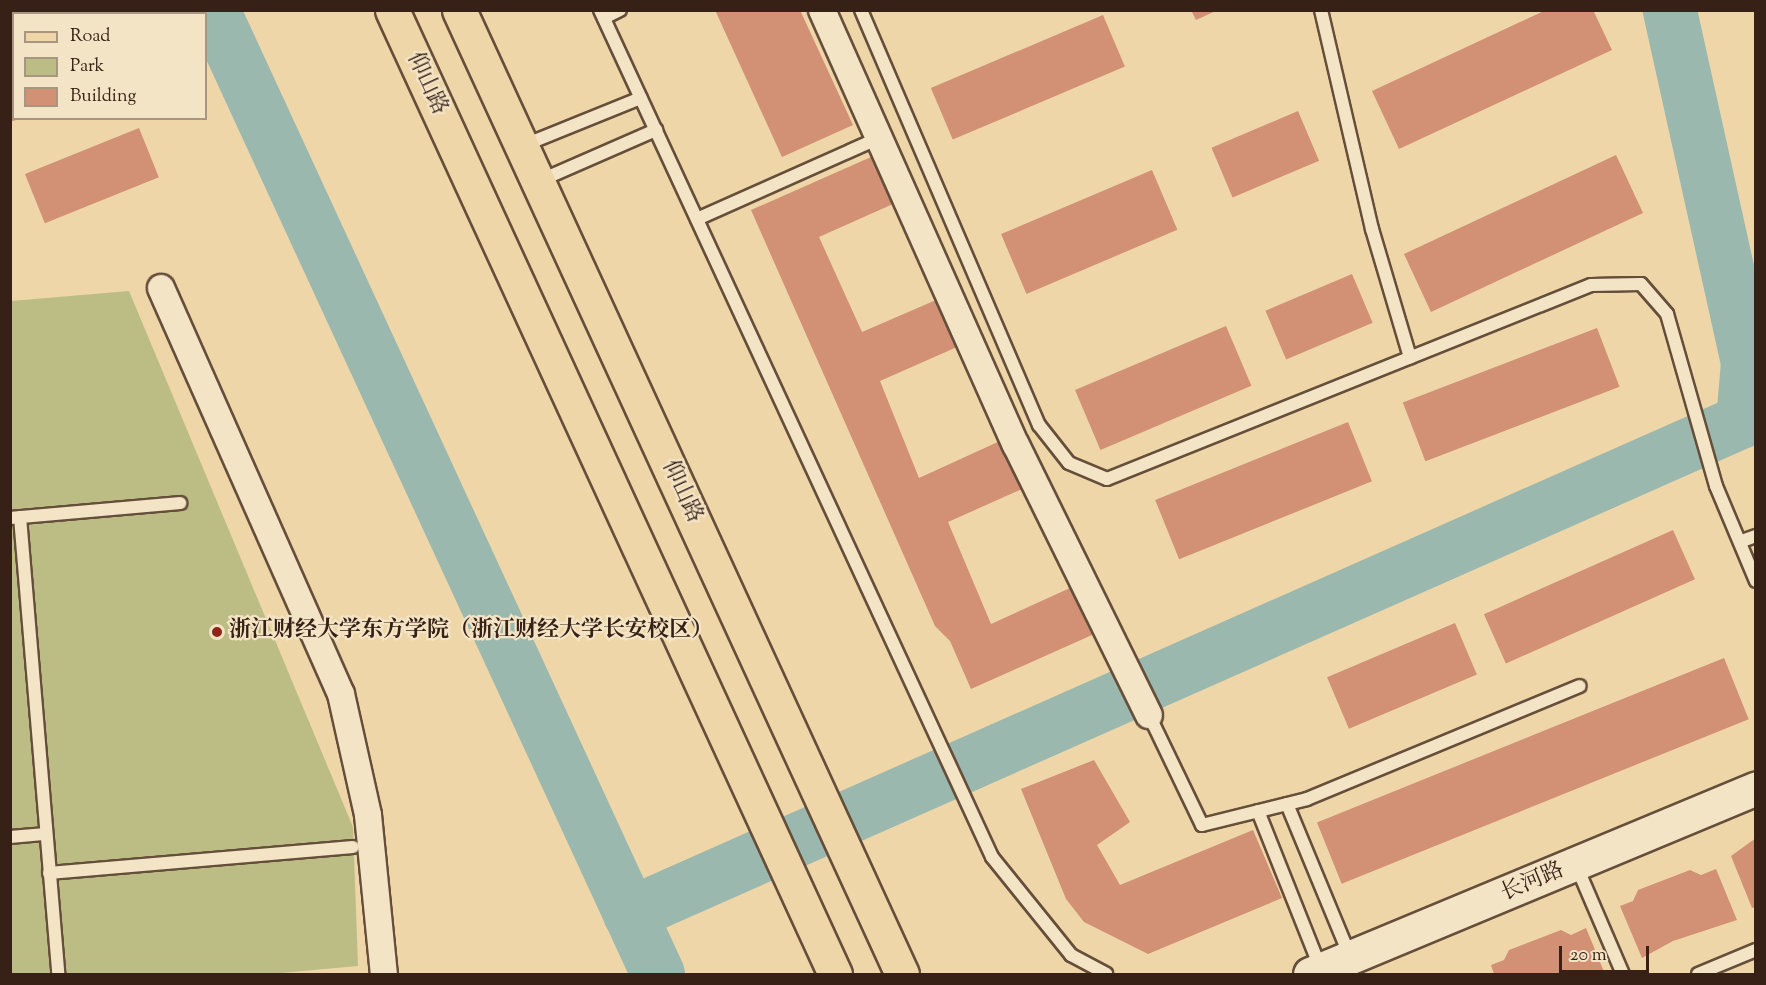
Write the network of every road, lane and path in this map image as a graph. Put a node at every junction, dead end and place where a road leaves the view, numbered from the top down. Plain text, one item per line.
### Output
1 (392, 10) edge
2 (459, 10) edge
3 (620, 10) edge
4 (822, 10) edge
5 (861, 10) edge
6 (1321, 10) edge
7 (602, 14) edge
8 (641, 98) junction
9 (656, 130) junction
10 (879, 138) junction
11 (522, 146) junction
12 (538, 181) junction
13 (697, 219) junction
14 (161, 288) dead end
15 (1410, 357) junction
16 (180, 503) dead end
17 (15, 518) edge
18 (1755, 536) edge
19 (1742, 541) junction
20 (1755, 580) edge
21 (1580, 686) dead end
22 (1149, 715) joint
23 (1755, 788) edge
24 (1287, 804) junction
25 (1258, 811) junction
26 (46, 834) junction
27 (10, 837) edge
28 (353, 847) dead end
29 (1576, 865) junction
30 (49, 873) junction
31 (1755, 950) edge
32 (1351, 958) junction
33 (828, 961) edge
34 (1315, 972) edge
35 (58, 975) edge
36 (384, 975) edge
37 (902, 975) edge
38 (1106, 975) edge
39 (1623, 975) edge
40 (1698, 975) edge

1 - 33 main road, 仰山路
2 - 11 main road, 仰山路
3 - 7 lane
4 - 10 street
5 - 15 lane
6 - 15 lane
7 - 8 lane
8 - 9 lane
8 - 11 lane
9 - 12 lane
9 - 13 lane
10 - 13 lane
10 - 22 street
11 - 12 main road, 仰山路
12 - 37 main road, 仰山路
13 - 38 lane
14 - 36 street
15 - 19 lane
16 - 17 lane
17 - 26 lane
18 - 19 lane
19 - 20 lane
21 - 24 lane
22 - 25 lane
23 - 29 street, 长河路
24 - 25 lane
24 - 32 lane
25 - 34 lane
26 - 27 lane
26 - 30 lane
28 - 30 lane
29 - 32 street, 长河路
29 - 39 lane
30 - 35 lane
31 - 40 lane
32 - 34 street, 长河路

